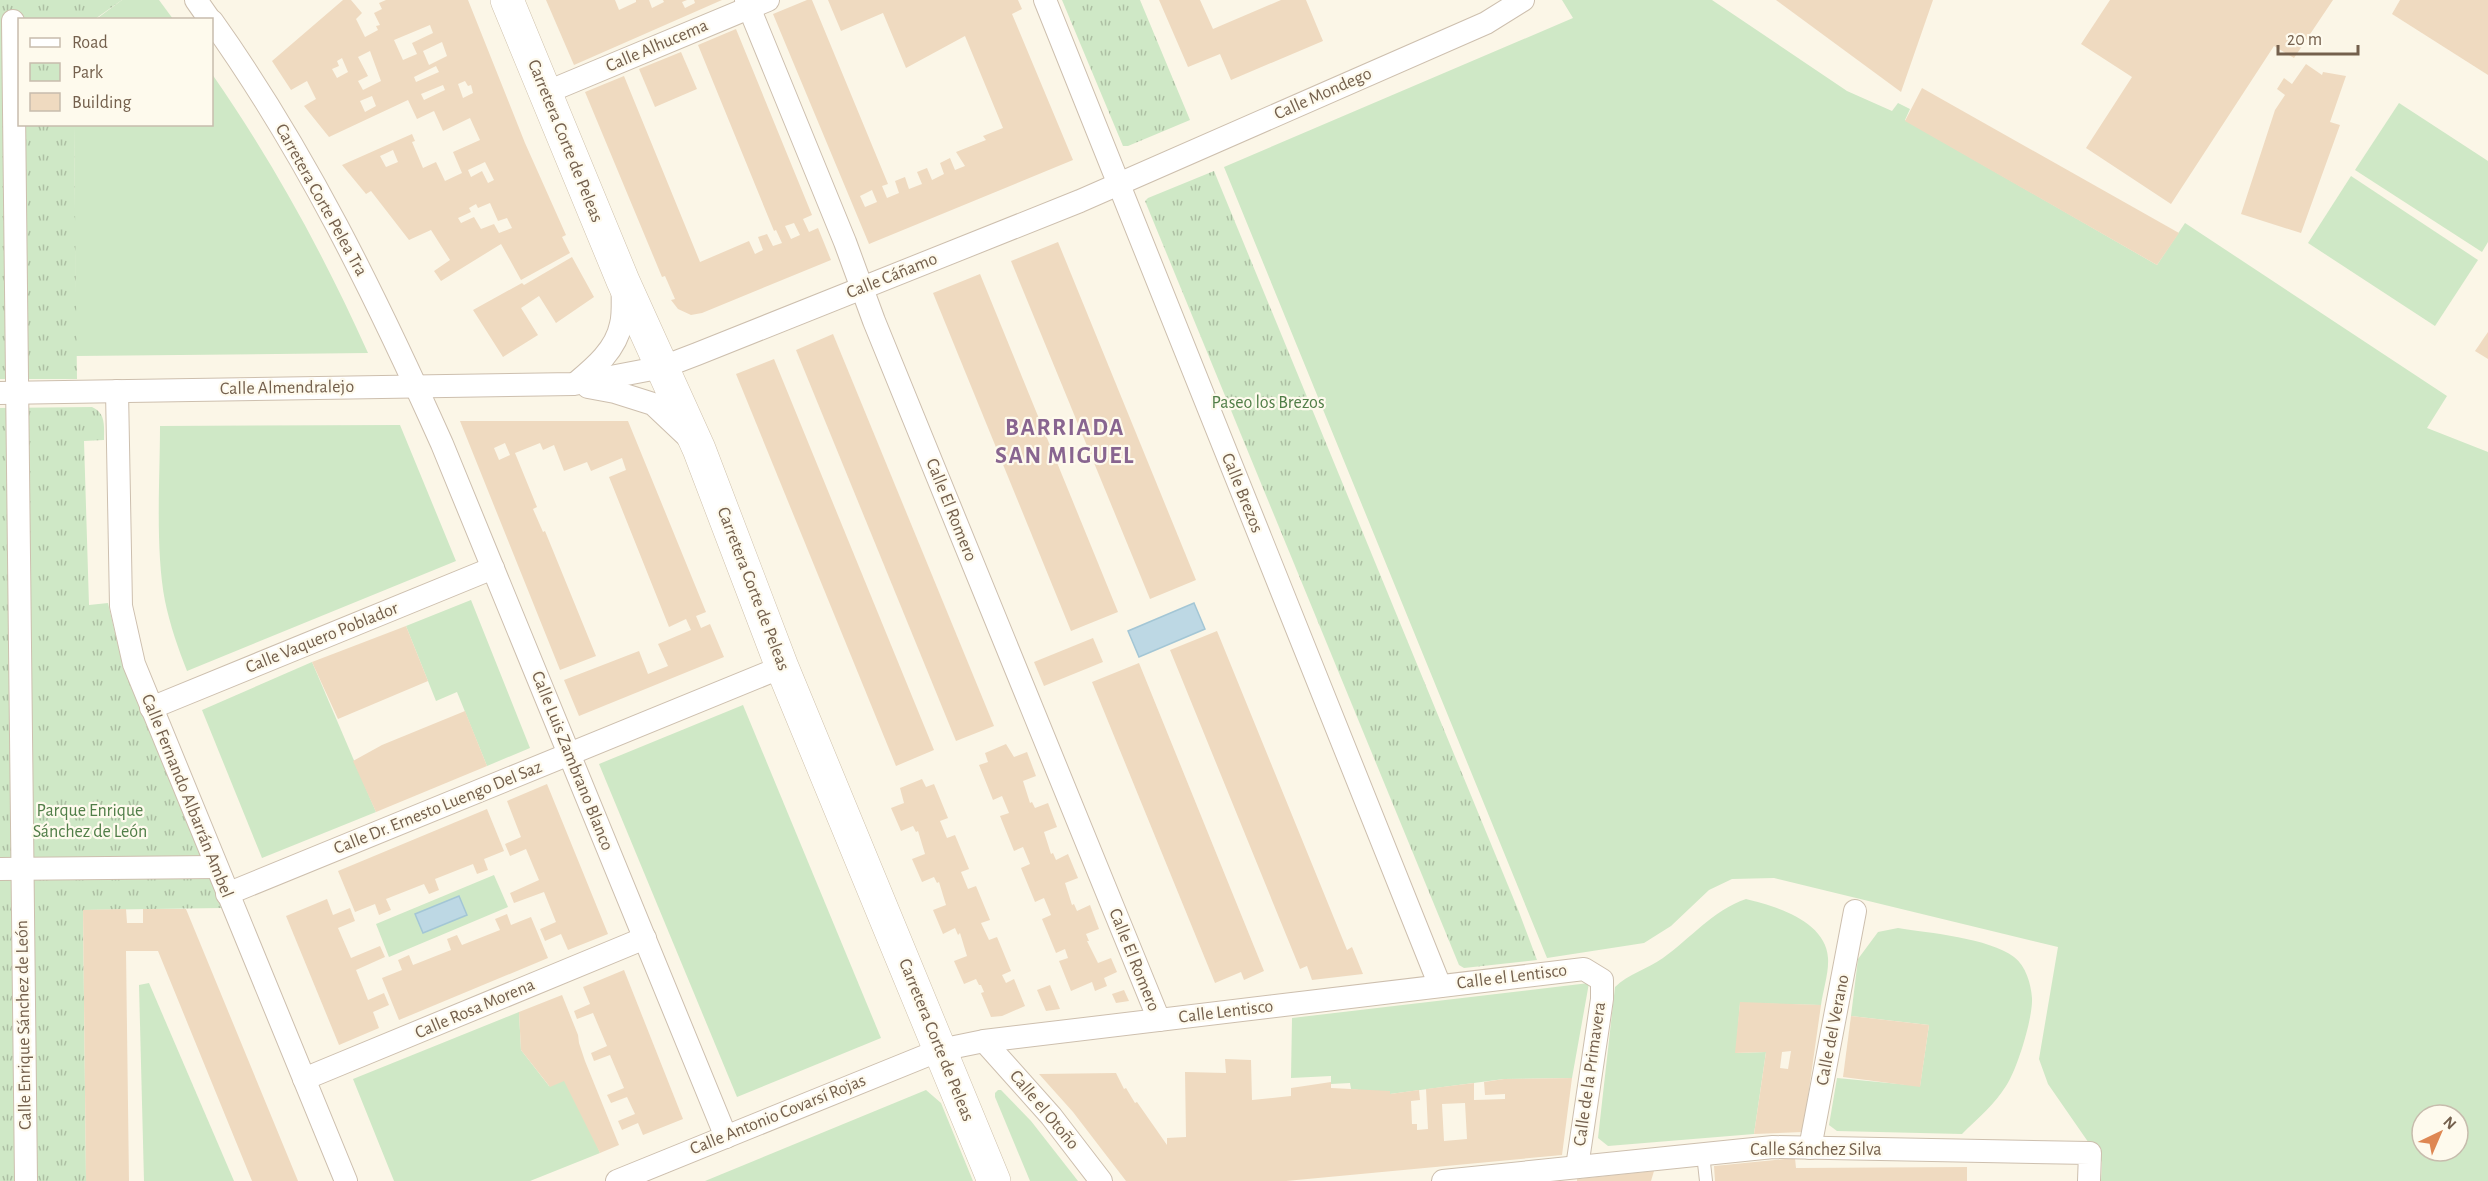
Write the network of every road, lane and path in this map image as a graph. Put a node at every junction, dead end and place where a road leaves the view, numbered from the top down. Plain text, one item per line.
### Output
1 (196, 0) edge
2 (507, 0) edge
3 (1045, 0) edge
4 (1523, 0) edge
5 (755, 3) edge
6 (210, 18) edge
7 (13, 21) dead end
8 (213, 23) edge
9 (545, 93) junction
10 (1120, 184) junction
11 (623, 281) junction
12 (861, 287) junction
13 (666, 375) junction
14 (574, 384) junction
15 (416, 387) junction
16 (117, 391) junction
17 (615, 392) junction
18 (9, 393) edge
19 (699, 449) junction
20 (493, 568) junction
21 (782, 667) junction
22 (151, 708) junction
23 (569, 754) junction
24 (216, 867) junction
25 (11, 869) edge
26 (227, 894) junction
27 (1855, 911) dead end
28 (645, 938) junction
29 (1593, 975) joint
30 (1440, 986) junction
31 (1159, 1020) junction
32 (984, 1041) junction
33 (940, 1050) junction
34 (304, 1079) junction
35 (726, 1137) junction
36 (1810, 1148) junction
37 (1703, 1154) junction
38 (1577, 1167) junction
39 (1550, 1175) edge
40 (26, 1181) edge
41 (346, 1181) edge
42 (617, 1181) edge
43 (994, 1181) edge
44 (1101, 1181) edge
45 (1443, 1181) edge
46 (1706, 1181) edge
47 (2090, 1181) edge

1 - 6 street, Carretera Corte Pelea Tra
2 - 9 street, Carretera Corte de Peleas
3 - 10 street, Calle Brezos
4 - 10 street, Calle Mondego
5 - 9 street, Calle Alhucema
5 - 12 street, Calle El Romero
7 - 18 street, Calle Enrique Sánchez de León
8 - 15 street, Carretera Corte Pelea Tra
9 - 11 street, Carretera Corte de Peleas
10 - 12 street, Calle Cáñamo
10 - 30 street, Calle Brezos
11 - 13 street, Carretera Corte de Peleas
11 - 14 street
12 - 13 street, Calle Cáñamo
12 - 31 street, Calle El Romero
13 - 14 street, Calle Almendralejo
13 - 17 street, Calle Almendralejo
13 - 19 street, Carretera Corte de Peleas
14 - 15 street, Calle Almendralejo
14 - 17 street, Calle Almendralejo
15 - 16 street, Calle Almendralejo
15 - 20 street, Calle Luis Zambrano Blanco
16 - 18 street, Calle Almendralejo
16 - 22 street, Calle Fernando Albarrán Ambel
17 - 19 street, Calle Almendralejo
18 - 25 street, Calle Enrique Sánchez de León
19 - 21 street, Carretera Corte de Peleas
20 - 22 street, Calle Vaquero Poblador
20 - 23 street, Calle Luis Zambrano Blanco
21 - 23 street, Calle Dr. Ernesto Luengo Del Saz
21 - 33 street, Carretera Corte de Peleas
22 - 24 street, Calle Fernando Albarrán Ambel
23 - 26 street, Calle Dr. Ernesto Luengo Del Saz
23 - 28 street, Calle Luis Zambrano Blanco
24 - 25 street
24 - 26 street, Calle Fernando Albarrán Ambel
25 - 40 street, Calle Enrique Sánchez de León
26 - 34 street, Calle Fernando Albarrán Ambel
27 - 36 street, Calle del Verano
28 - 34 street, Calle Rosa Morena
28 - 35 street, Calle Luis Zambrano Blanco
29 - 30 street, Calle el Lentisco
29 - 38 street, Calle de la Primavera
30 - 31 street, Calle Lentisco
31 - 32 street, Calle Lentisco
32 - 33 street, Calle Lentisco
32 - 44 street, Calle el Otoño
33 - 35 street, Calle Antonio Covarsí Rojas
33 - 43 street, Carretera Corte de Peleas
34 - 41 street, Calle Fernando Albarrán Ambel
35 - 42 street, Calle Antonio Covarsí Rojas
36 - 37 street, Calle Sánchez Silva
36 - 47 street, Calle Sánchez Silva
37 - 38 street, Calle Sánchez Silva
37 - 46 lane
38 - 39 street, Calle Sánchez Silva
39 - 45 street, Calle Sánchez Silva

